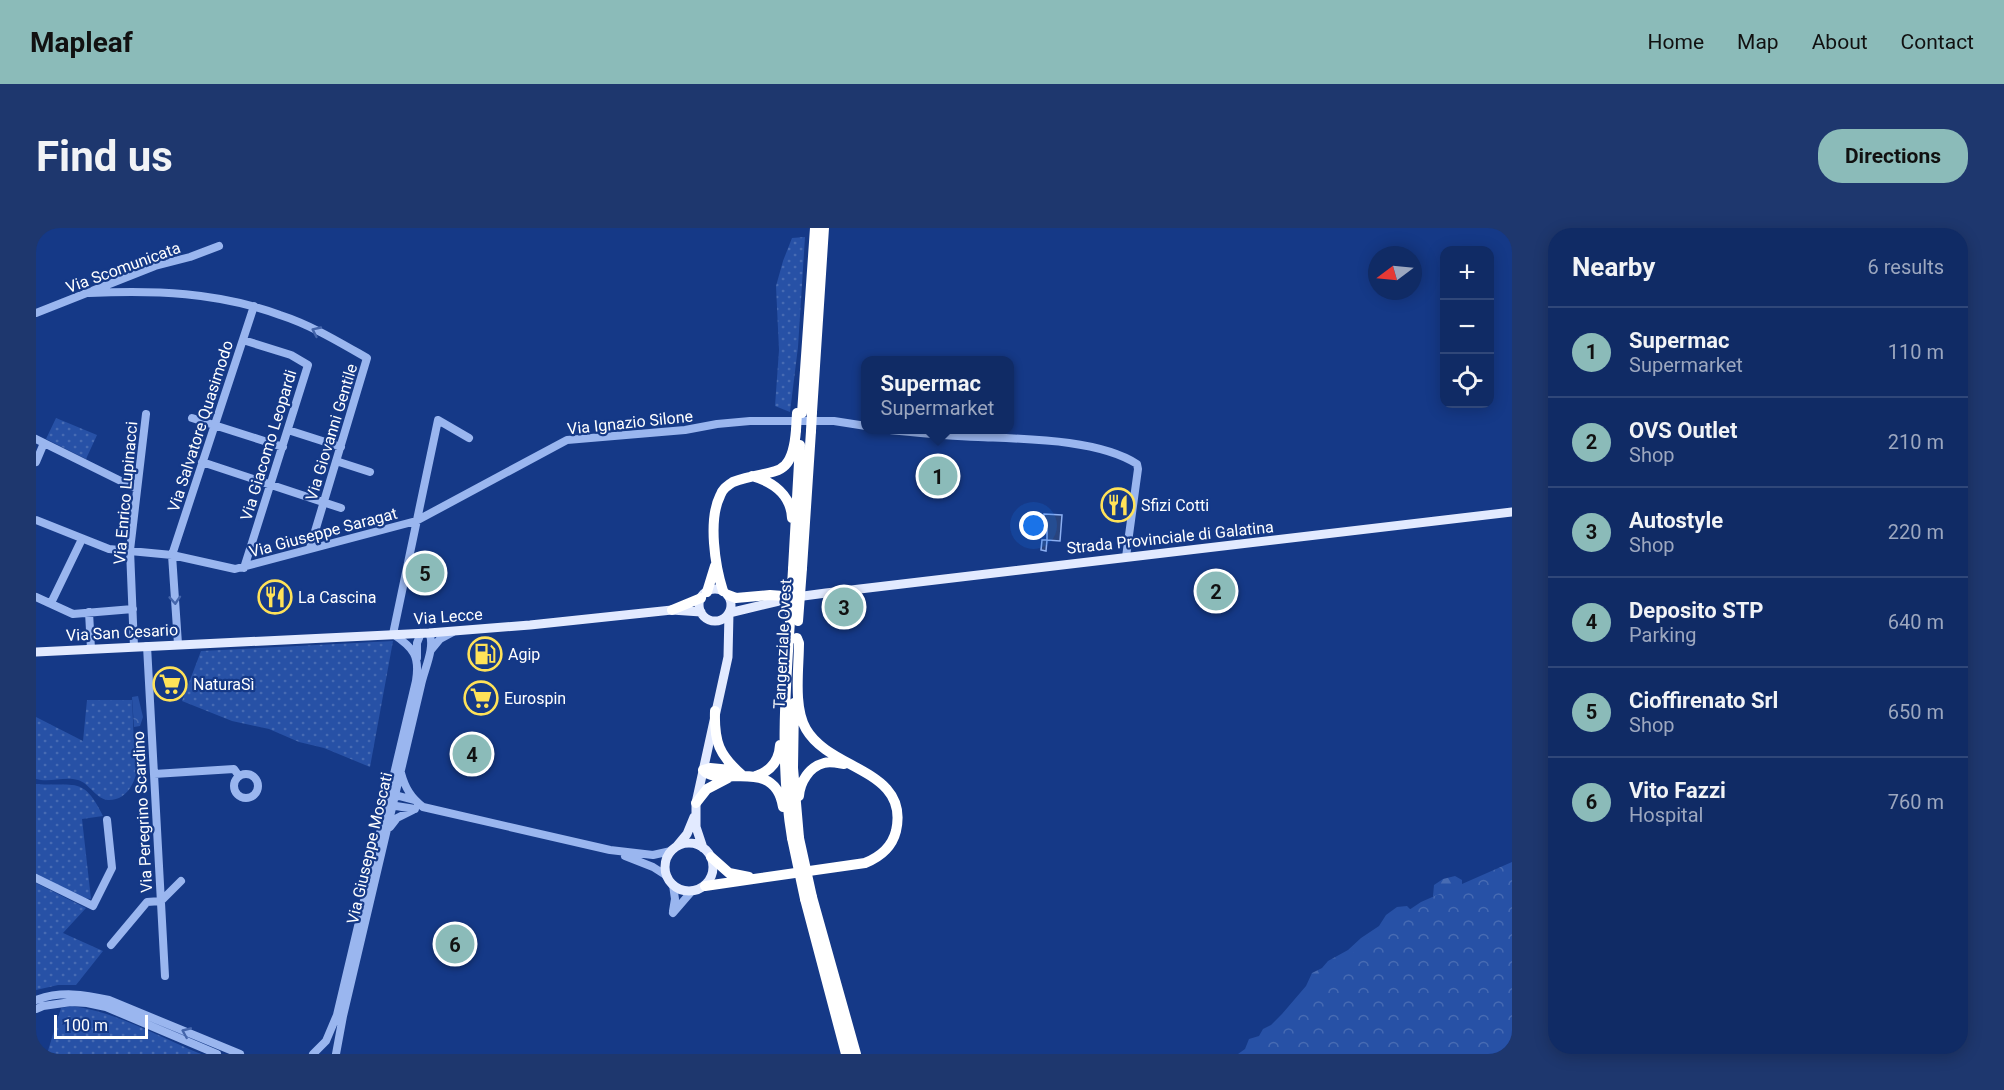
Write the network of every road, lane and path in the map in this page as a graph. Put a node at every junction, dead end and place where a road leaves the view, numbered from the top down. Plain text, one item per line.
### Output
1 (815, 228) edge
2 (824, 228) edge
3 (219, 246) dead end
4 (817, 260) junction
5 (89, 293) junction
6 (254, 306) junction
7 (36, 313) edge
8 (243, 340) junction
9 (804, 412) junction
10 (146, 414) dead end
11 (192, 418) dead end
12 (861, 425) edge
13 (215, 426) junction
14 (288, 430) junction
15 (803, 430) junction
16 (928, 434) edge
17 (469, 438) dead end
18 (40, 441) edge
19 (283, 447) junction
20 (340, 447) junction
21 (336, 461) junction
22 (36, 462) edge
23 (202, 462) junction
24 (370, 472) dead end
25 (752, 476) junction
26 (270, 486) junction
27 (137, 489) junction
28 (324, 502) junction
29 (341, 508) dead end
30 (1512, 512) edge
31 (36, 520) edge
32 (416, 521) junction
33 (82, 539) junction
34 (310, 548) junction
35 (130, 550) junction
36 (172, 555) junction
37 (1126, 557) junction
38 (716, 560) junction
39 (796, 566) junction
40 (244, 568) junction
41 (725, 593) junction
42 (704, 595) junction
43 (762, 596) junction
44 (36, 597) edge
45 (796, 597) junction
46 (51, 603) junction
47 (749, 608) junction
48 (133, 609) junction
49 (672, 610) junction
50 (89, 612) junction
51 (701, 612) junction
52 (729, 613) junction
53 (714, 621) junction
54 (794, 621) junction
55 (457, 630) junction
56 (425, 633) junction
57 (393, 634) junction
58 (797, 638) junction
59 (210, 643) joint
60 (178, 644) junction
61 (147, 646) junction
62 (134, 647) junction
63 (91, 649) junction
64 (431, 650) junction
65 (36, 652) edge
66 (788, 653) junction
67 (728, 657) junction
68 (417, 659) junction
69 (715, 711) junction
70 (848, 764) junction
71 (703, 770) junction
72 (400, 772) junction
73 (154, 774) junction
74 (742, 775) junction
75 (239, 776) dead end
76 (731, 776) junction
77 (756, 776) junction
78 (392, 800) junction
79 (414, 800) junction
80 (419, 808) junction
81 (696, 809) junction
82 (107, 820) dead end
83 (386, 832) junction
84 (796, 836) junction
85 (703, 848) junction
86 (673, 849) junction
87 (610, 850) junction
88 (711, 857) junction
89 (667, 876) junction
90 (758, 877) junction
91 (36, 878) edge
92 (181, 881) dead end
93 (673, 885) junction
94 (705, 886) junction
95 (692, 891) junction
96 (808, 898) junction
97 (160, 901) junction
98 (111, 945) dead end
99 (165, 976) dead end
100 (36, 1000) edge
101 (36, 1009) edge
102 (218, 1054) edge
103 (240, 1054) edge
104 (314, 1054) edge
105 (336, 1054) edge
106 (846, 1054) edge
107 (856, 1054) edge

1 - 4 highway
2 - 4 highway
3 - 5 street, Via Scomunicata
4 - 9 highway
4 - 9 highway
5 - 6 street
5 - 7 street, Via Scomunicata
6 - 8 street, Via Salvatore Quasimodo
20 -> 6 street, Via Giovanni Gentile
8 - 13 street, Via Salvatore Quasimodo
8 - 14 street, Via Giacomo Leopardi
9 - 15 highway, bridge
10 - 27 street, Via Enrico Lupinacci
11 - 13 street
12 - 32 street, Via Ignazio Silone
13 - 19 street
13 - 23 street, Via Salvatore Quasimodo
14 - 19 street, Via Giacomo Leopardi
14 - 20 street
15 - 25 highway
15 - 39 highway, Tangenziale Ovest
16 - 37 street
17 - 32 street
18 - 22 street
18 - 27 street
19 - 26 street, Via Giacomo Leopardi
20 - 21 street, Via Giovanni Gentile
21 - 24 street
21 - 28 street, Via Giovanni Gentile
23 - 26 street
23 - 36 street, Via Salvatore Quasimodo
25 - 38 highway
25 - 39 highway
26 - 28 street
26 - 40 street, Via Giacomo Leopardi
27 - 35 street, Via Enrico Lupinacci
28 - 29 street
28 - 34 street, Via Giovanni Gentile
30 - 37 main road, Strada Provinciale di Galatina
31 - 33 street, Via Giuseppe Saragat
32 - 34 street, Via Giuseppe Saragat
32 - 57 street
33 - 35 street, Via Giuseppe Saragat
33 - 46 street
34 - 40 street, Via Giuseppe Saragat
35 - 36 street, Via Giuseppe Saragat
35 - 48 street, Via Enrico Lupinacci
36 - 40 street, Via Giuseppe Saragat
36 -> 60 street
37 - 45 main road, Strada Provinciale di Galatina
38 - 41 highway
38 - 42 highway
39 - 54 highway, Tangenziale Ovest, bridge
41 - 42 main road
41 - 43 highway
41 - 52 main road
42 - 49 highway
42 - 51 main road
43 - 45 highway
43 - 47 street
44 - 46 street
45 - 47 main road, Strada Provinciale di Galatina
46 - 50 street
47 - 52 main road, Strada Provinciale di Galatina
48 - 50 street
48 - 62 street, Via Enrico Lupinacci
49 - 51 main road, Via Lecce
49 - 55 main road, Via Lecce
50 - 63 street
51 - 53 main road
52 - 53 main road
52 - 67 main road
53 - 67 main road
54 - 58 highway, Tangenziale Ovest
54 - 66 highway, Tangenziale Ovest
55 - 56 main road, Via Lecce
55 - 64 street
56 - 57 main road, Via Lecce
56 - 64 street, Via Giuseppe Moscati
56 - 68 street, Via Giuseppe Moscati
57 - 59 main road, Via Lecce
57 - 68 street
58 - 70 highway
58 - 84 highway, Tangenziale Ovest
59 - 60 main road, Via San Cesario
60 - 61 main road, Via San Cesario
61 - 62 main road, Via San Cesario
61 - 73 street, Via Peregrino Scardino
62 - 63 main road, Via San Cesario
63 - 65 main road, Via San Cesario
64 - 72 street, Via Giuseppe Moscati
66 - 77 highway
66 - 84 highway, Tangenziale Ovest
67 - 69 main road
68 - 78 street, Via Giuseppe Moscati
69 - 71 main road
69 - 74 highway
70 - 84 highway
70 - 90 highway
71 - 74 highway
71 - 76 highway
71 - 81 main road
72 - 78 street, Via Giuseppe Moscati
72 - 79 street
73 - 75 street
73 - 97 street, Via Peregrino Scardino
74 - 76 highway
74 - 77 highway
76 - 81 highway
77 - 84 highway
78 - 79 street
78 - 80 street
78 - 83 street, Via Giuseppe Moscati
78 - 104 street, Via Giuseppe Moscati
79 - 80 street
80 - 83 street
80 - 87 street
81 - 85 main road
81 - 86 main road
82 - 91 street
83 - 105 street, Via Giuseppe Moscati
84 - 96 highway, Tangenziale Ovest, bridge
85 - 86 main road
85 - 88 main road
86 - 87 street
86 - 89 main road
87 - 89 street
88 - 90 highway
88 - 94 main road
89 - 93 main road
90 - 94 highway
92 - 97 street
93 - 95 main road
93 - 95 street
94 - 95 main road
96 - 106 highway, Tangenziale Ovest
96 - 107 highway, Tangenziale Ovest
97 - 98 street
97 - 99 street, Via Peregrino Scardino
103 -> 100 street
101 - 102 street

